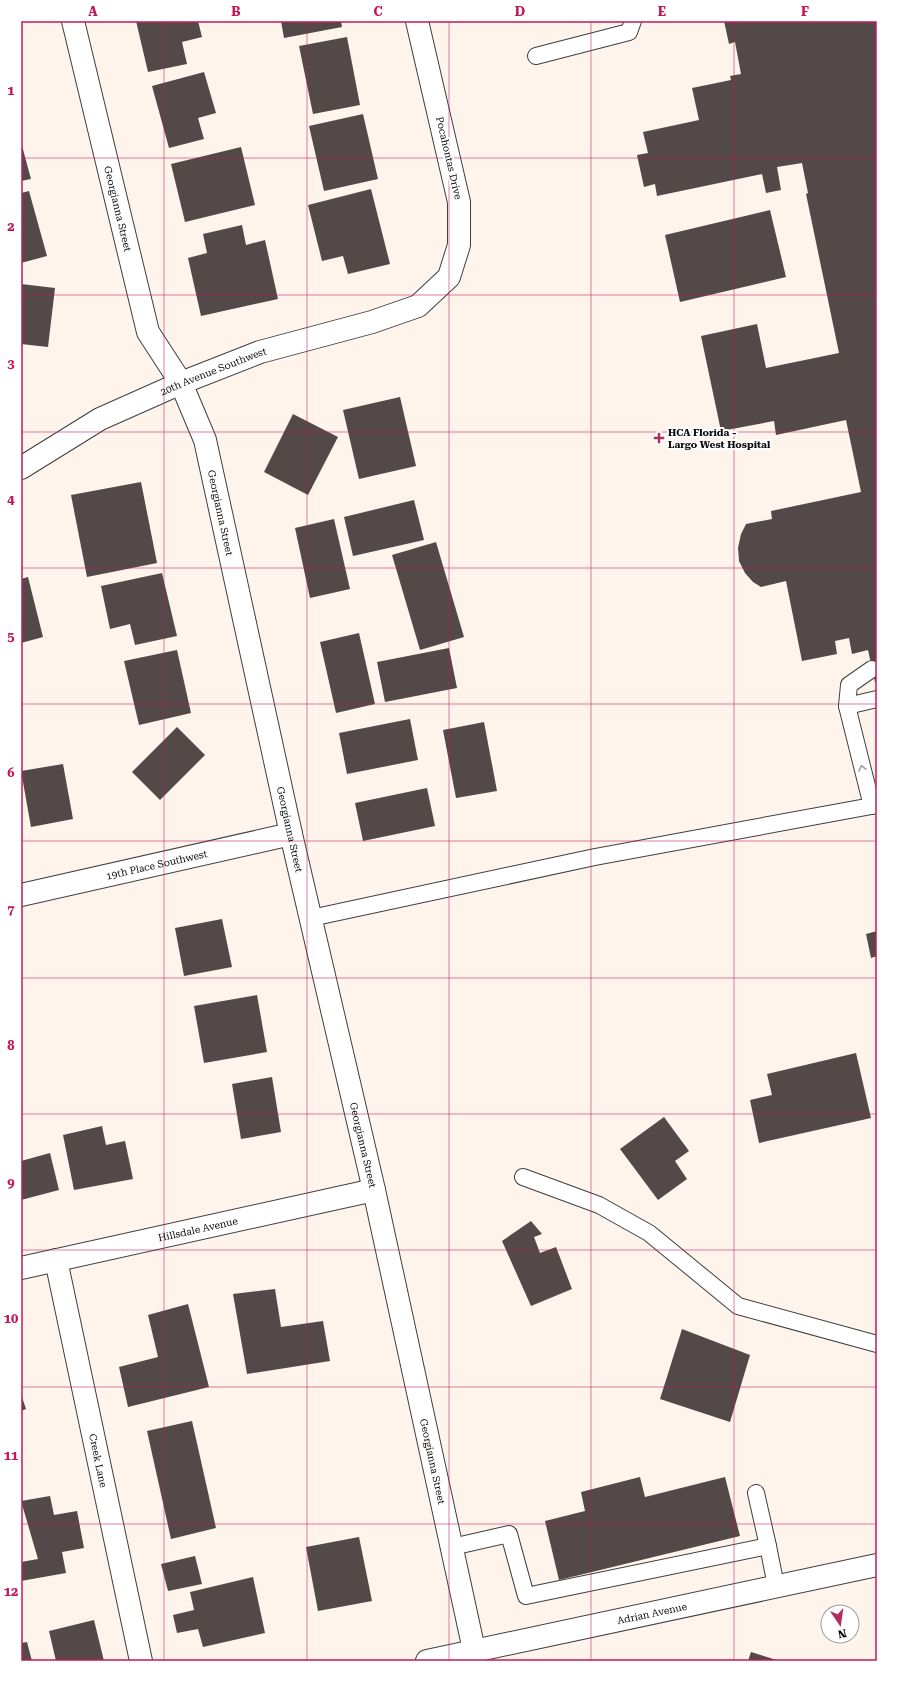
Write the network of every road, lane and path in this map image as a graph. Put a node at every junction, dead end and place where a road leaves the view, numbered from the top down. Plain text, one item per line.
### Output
1 (72, 21) edge
2 (417, 21) edge
3 (634, 21) edge
4 (536, 56) dead end
5 (418, 306) joint
6 (181, 383) junction
7 (21, 468) edge
8 (872, 669) dead end
9 (877, 699) edge
10 (847, 706) junction
11 (874, 806) edge
12 (291, 834) junction
13 (21, 895) edge
14 (311, 918) junction
15 (524, 1177) dead end
16 (374, 1190) junction
17 (56, 1260) junction
18 (21, 1268) edge
19 (877, 1344) edge
20 (756, 1493) dead end
21 (768, 1546) junction
22 (452, 1547) junction
23 (877, 1565) edge
24 (776, 1586) junction
25 (474, 1650) junction
26 (141, 1661) edge
27 (427, 1661) edge

1 - 6 street, Georgianna Street
2 - 5 street, Pocahontas Drive
3 - 4 lane
5 - 6 street, 20th Avenue Southwest
6 - 7 street, 20th Avenue Southwest
6 - 12 street, Georgianna Street
8 - 10 lane
9 - 10 lane
11 -> 10 lane
11 - 14 lane
12 - 13 street, 19th Place Southwest
12 - 14 street, Georgianna Street
14 - 16 street, Georgianna Street
15 - 19 lane
16 - 17 street, Hillsdale Avenue
16 - 22 street, Georgianna Street
17 - 18 street, Hillsdale Avenue
17 - 26 street, Creek Lane
20 - 21 lane
21 - 22 lane
21 - 24 lane
22 - 25 street, Georgianna Street
23 - 24 street, Adrian Avenue
24 - 25 street, Adrian Avenue
25 - 27 street, Adrian Avenue

